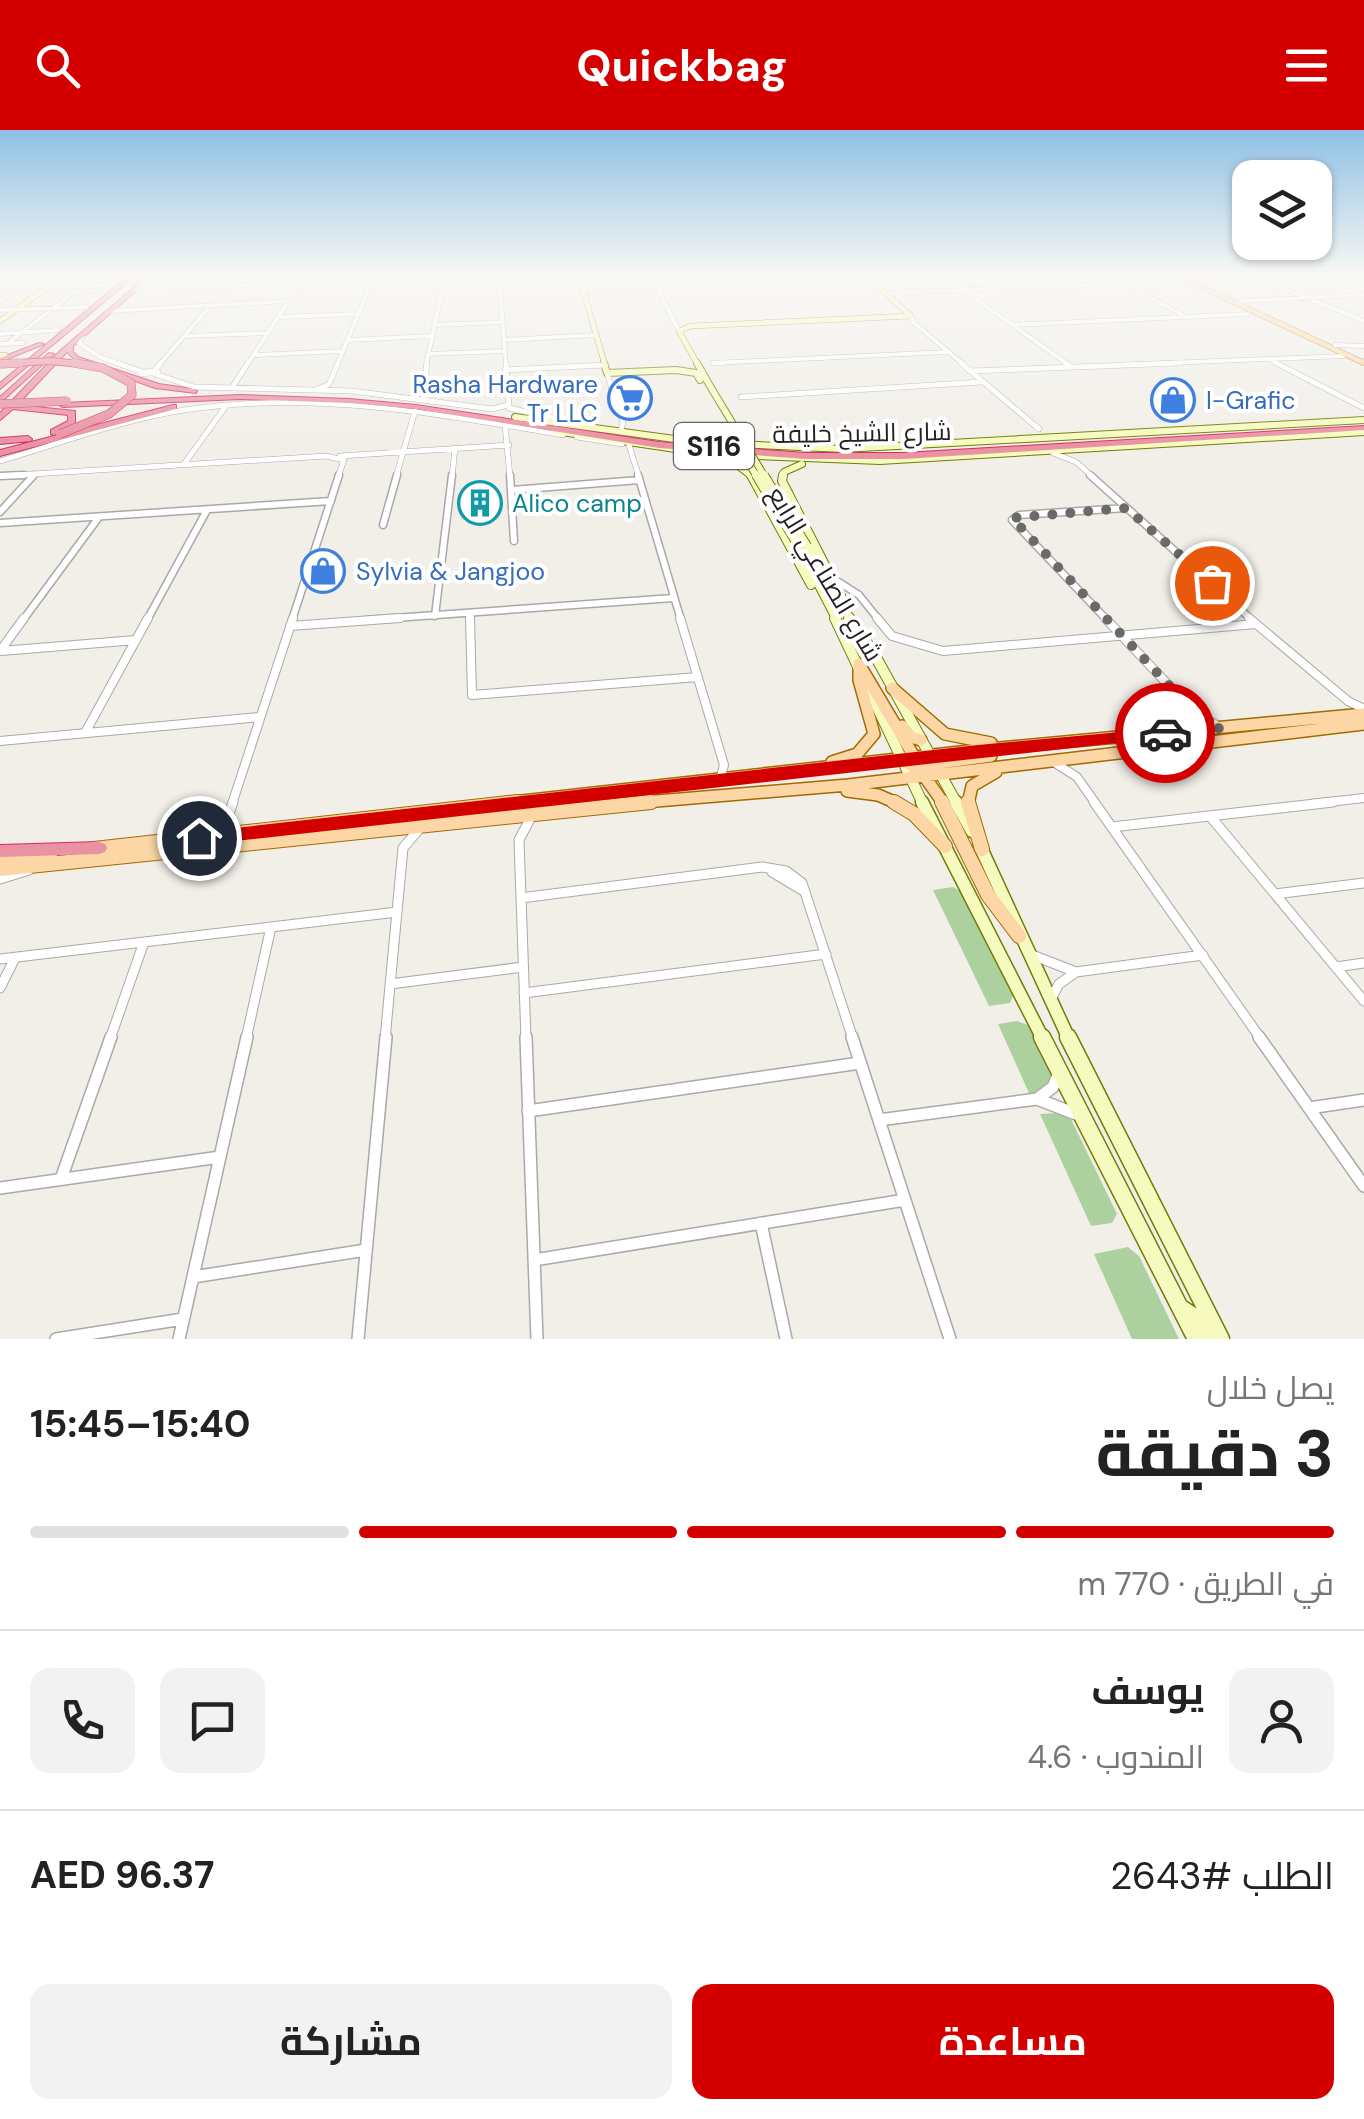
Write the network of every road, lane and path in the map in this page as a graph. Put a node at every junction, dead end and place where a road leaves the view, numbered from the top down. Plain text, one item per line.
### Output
1 (27, 332) edge
2 (55, 332) edge
3 (62, 332) edge
4 (85, 332) edge
5 (86, 332) edge
6 (88, 332) edge
7 (187, 332) edge
8 (351, 332) edge
9 (433, 332) edge
10 (504, 332) edge
11 (679, 332) edge
12 (928, 332) edge
13 (1022, 332) edge
14 (1301, 332) edge
15 (1302, 332) edge
16 (20, 333) junction
17 (269, 333) joint
18 (0, 334) edge
19 (596, 335) joint
20 (1307, 335) junction
21 (184, 336) junction
22 (432, 336) junction
23 (348, 340) junction
24 (504, 340) junction
25 (44, 342) junction
26 (23, 343) dead end
27 (3, 344) edge
28 (70, 346) junction
29 (1364, 346) edge
30 (343, 350) junction
31 (1333, 350) junction
32 (504, 351) junction
33 (1347, 351) junction
34 (948, 352) junction
35 (428, 354) junction
36 (256, 355) junction
37 (1265, 357) junction
38 (0, 360) edge
39 (1364, 361) edge
40 (714, 364) dead end
41 (1070, 366) junction
42 (606, 369) junction
43 (505, 370) junction
44 (970, 371) junction
45 (155, 372) junction
46 (0, 375) edge
47 (981, 382) junction
48 (329, 384) junction
49 (707, 386) junction
50 (0, 387) edge
51 (239, 387) junction
52 (334, 390) junction
53 (263, 394) junction
54 (314, 394) junction
55 (422, 395) junction
56 (741, 396) dead end
57 (65, 403) junction
58 (15, 407) junction
59 (503, 407) junction
60 (217, 408) junction
61 (1364, 408) edge
62 (475, 410) junction
63 (1, 411) edge
64 (415, 414) junction
65 (508, 421) junction
66 (1325, 422) junction
67 (587, 425) junction
68 (522, 428) junction
69 (1039, 428) dead end
70 (1364, 428) edge
71 (1250, 430) junction
72 (621, 431) junction
73 (508, 433) junction
74 (1241, 439) junction
75 (0, 440) edge
76 (1157, 441) junction
77 (625, 444) junction
78 (509, 445) junction
79 (978, 447) junction
80 (455, 448) junction
81 (1072, 450) junction
82 (402, 451) junction
83 (888, 452) junction
84 (1022, 453) junction
85 (709, 454) junction
86 (336, 456) junction
87 (0, 457) edge
88 (839, 461) junction
89 (1076, 462) junction
90 (184, 464) junction
91 (35, 474) junction
92 (0, 476) edge
93 (639, 480) junction
94 (512, 490) junction
95 (331, 502) junction
96 (1126, 508) junction
97 (207, 510) junction
98 (0, 512) edge
99 (99, 517) junction
100 (0, 523) edge
101 (383, 525) dead end
102 (514, 542) dead end
103 (803, 547) junction
104 (834, 580) junction
105 (673, 598) junction
106 (832, 612) junction
107 (470, 613) junction
108 (847, 615) junction
109 (435, 616) junction
110 (1256, 624) junction
111 (290, 626) junction
112 (1121, 636) junction
113 (136, 640) junction
114 (0, 651) edge
115 (862, 669) junction
116 (698, 677) junction
117 (892, 688) junction
118 (1360, 713) edge
119 (260, 717) junction
120 (1364, 724) edge
121 (1222, 728) junction
122 (86, 733) junction
123 (922, 740) junction
124 (0, 741) edge
125 (1065, 743) junction
126 (1076, 757) junction
127 (1048, 760) junction
128 (1024, 762) junction
129 (872, 763) junction
130 (724, 765) junction
131 (921, 768) junction
132 (798, 772) junction
133 (1077, 777) junction
134 (739, 778) junction
135 (720, 780) junction
136 (776, 789) junction
137 (1364, 798) edge
138 (538, 812) junction
139 (228, 816) junction
140 (498, 816) junction
141 (1210, 816) junction
142 (428, 824) junction
143 (386, 828) junction
144 (1112, 828) junction
145 (245, 833) junction
146 (199, 838) junction
147 (518, 840) junction
148 (945, 846) junction
149 (99, 848) junction
150 (402, 848) junction
151 (982, 849) junction
152 (0, 851) edge
153 (0, 860) edge
154 (41, 865) junction
155 (0, 869) edge
156 (0, 878) edge
157 (1363, 884) edge
158 (1276, 894) junction
159 (521, 898) junction
160 (397, 912) junction
161 (271, 927) junction
162 (144, 942) junction
163 (1022, 944) junction
164 (826, 954) junction
165 (1203, 956) junction
166 (14, 958) junction
167 (0, 960) edge
168 (1364, 963) edge
169 (1336, 967) junction
170 (523, 968) junction
171 (1076, 972) junction
172 (390, 984) junction
173 (0, 988) edge
174 (524, 992) junction
175 (1364, 1001) edge
176 (1050, 1002) junction
177 (860, 1063) junction
178 (1059, 1071) junction
179 (1037, 1098) junction
180 (1364, 1100) edge
181 (1309, 1108) junction
182 (528, 1112) junction
183 (1084, 1119) junction
184 (879, 1120) junction
185 (220, 1157) junction
186 (62, 1179) junction
187 (1364, 1186) edge
188 (0, 1188) edge
189 (905, 1200) junction
190 (761, 1223) junction
191 (366, 1250) junction
192 (534, 1260) junction
193 (193, 1277) junction
194 (1180, 1308) junction
195 (184, 1319) junction
196 (56, 1339) edge
197 (179, 1339) edge
198 (358, 1339) edge
199 (537, 1339) edge
200 (786, 1339) edge
201 (950, 1339) edge
202 (1196, 1339) edge
203 (1210, 1339) edge
204 (1221, 1339) edge

1 - 16 street
2 - 25 highway
3 - 50 highway
4 - 63 highway
5 - 28 highway
6 - 45 street
7 - 21 street
8 - 23 street
9 - 22 street
10 - 24 street
11 - 49 main road, شارع الصناعي الرابع
12 - 34 street
13 - 41 street
14 - 20 main road
15 - 20 main road
16 - 18 street
16 - 27 street
17 - 21 street
17 - 36 street
19 - 24 street
19 - 42 main road
20 - 31 main road
20 - 39 main road
21 - 45 street
22 - 23 street
22 - 35 street
23 - 30 street
24 - 32 street
25 - 38 highway
25 - 46 highway
26 - 27 street
28 - 53 highway
28 - 63 highway
29 - 33 street
30 - 36 street
30 - 48 street
31 - 33 main road
31 - 37 street
32 - 35 street
32 - 43 street
33 - 39 main road
34 - 40 street
34 - 44 street
35 - 55 street
36 - 51 street
37 - 41 street
37 - 61 street
38 - 87 highway, bridge
41 - 44 street
42 - 43 street
42 - 49 main road, شارع الصناعي الرابع
42 - 72 street
43 - 59 street
44 - 47 street
45 - 51 street
47 - 56 street
47 - 69 street
48 - 52 street
48 - 54 street
49 - 103 main road, شارع الصناعي الرابع, bridge
51 - 53 street
52 - 54 street
52 - 55 street
53 - 54 highway
53 - 57 highway, شارع الشيخ خليفة / S116
53 - 62 highway, شارع الشيخ خليفة / S116
53 - 87 highway
53 - 87 highway, bridge
54 - 57 highway, شارع الشيخ خليفة / S116
54 - 65 highway, شارع الشيخ خليفة / S116
55 - 59 street
57 - 58 highway, S116, bridge
57 - 63 highway, S116, bridge
58 - 63 highway, S116, bridge
58 - 75 highway, bridge
59 - 62 highway
59 - 67 street
60 - 64 street
60 - 87 street
60 - 90 street
62 - 65 highway, شارع الشيخ خليفة / S116
64 - 65 street
64 - 82 street
65 - 67 main road
65 - 68 street
65 - 73 street
65 - 77 main road
65 - 79 highway, شارع الشيخ خليفة / S116
65 - 83 highway, شارع الشيخ خليفة / S116
66 - 70 main road
66 - 71 highway
66 - 83 main road
67 - 72 main road
68 - 73 street
68 - 77 street
70 - 71 highway, شارع الشيخ خليفة / S116
70 - 74 main road
70 - 76 highway, شارع الشيخ خليفة / S116
71 - 79 highway, شارع الشيخ خليفة / S116
72 - 83 main road
73 - 78 street
74 - 76 highway
74 - 81 main road
76 - 83 highway, شارع الشيخ خليفة / S116
77 - 85 main road
77 - 93 street
78 - 80 street
78 - 94 street
79 - 83 highway
80 - 82 street
80 - 109 street
81 - 84 main road
81 - 89 street
82 - 86 street
82 - 101 street
83 - 84 highway
84 - 88 main road
84 - 89 street
85 - 88 main road
85 - 106 main road
86 - 90 street
86 - 95 street
88 - 104 main road
89 - 96 street
90 - 91 street
91 - 92 street
91 - 98 street
93 - 94 street
93 - 105 street
94 - 102 street
95 - 97 street
95 - 111 street
96 - 110 street
96 - 112 street
97 - 99 street
97 - 113 street
99 - 100 street
99 - 114 street
103 - 106 main road, شارع الصناعي الرابع
103 - 108 main road, شارع الصناعي الرابع
104 - 108 main road
104 - 112 street
105 - 107 street
105 - 116 street
106 - 115 main road, شارع الصناعي الرابع
107 - 109 street
107 - 116 street
108 - 117 main road, شارع الصناعي الرابع
109 - 111 street
110 - 112 street
110 - 118 street
111 - 119 street
112 - 121 street
113 - 114 street
113 - 122 street
115 - 123 main road
115 - 131 main road
115 - 131 main road, شارع الصناعي الرابع
115 - 132 main road
116 - 130 street
117 - 123 main road, شارع الصناعي الرابع
117 - 125 main road
118 - 121 main road
119 - 122 street
119 - 139 street
120 - 126 main road
121 - 125 main road
122 - 124 street
123 - 131 main road, شارع الصناعي الرابع
125 - 131 main road
126 - 127 main road
126 - 133 street
127 - 128 main road
127 - 133 street
128 - 131 main road
128 - 151 main road
129 - 131 main road
129 - 132 main road
129 - 136 main road
130 - 134 street
130 - 135 street
131 - 136 main road
131 - 148 main road
131 - 151 main road
131 - 163 main road
132 - 134 main road
133 - 144 street
134 - 135 main road
135 - 145 main road
136 - 138 main road
136 - 148 main road
137 - 141 street
138 - 140 main road
138 - 147 street
139 - 145 street
139 - 146 street
140 - 142 main road
140 - 147 street
141 - 144 street
141 - 158 street
142 - 143 main road
142 - 150 street
143 - 150 street
143 - 154 main road
144 - 165 street
145 - 146 main road
146 - 149 main road
147 - 159 street
148 - 178 main road
149 - 152 highway
149 - 153 main road
150 - 160 street
151 - 163 main road
154 - 155 main road
154 - 156 street
157 - 158 street
158 - 169 street
159 - 164 street
159 - 170 street
160 - 161 street
160 - 172 street
161 - 162 street
161 - 185 street
162 - 166 street
162 - 186 street
163 - 171 street
163 - 176 main road
164 - 174 street
164 - 177 street
165 - 171 street
165 - 181 street
166 - 167 street
166 - 173 street
168 - 169 street
169 - 175 street
170 - 172 street
170 - 174 street
171 - 176 street
172 - 191 street
174 - 182 street
176 - 204 main road
177 - 182 street
177 - 184 street
178 - 179 street
178 - 183 main road
179 - 183 street
179 - 184 street
180 - 181 street
181 - 187 street
182 - 192 street
183 - 194 main road
184 - 189 street
185 - 186 street
185 - 193 street
186 - 188 street
189 - 190 street
189 - 201 street
190 - 192 street
190 - 200 street
191 - 193 street
191 - 198 street
192 - 199 street
193 - 195 street
194 - 202 main road
194 - 203 main road
195 - 196 street
195 - 197 street

